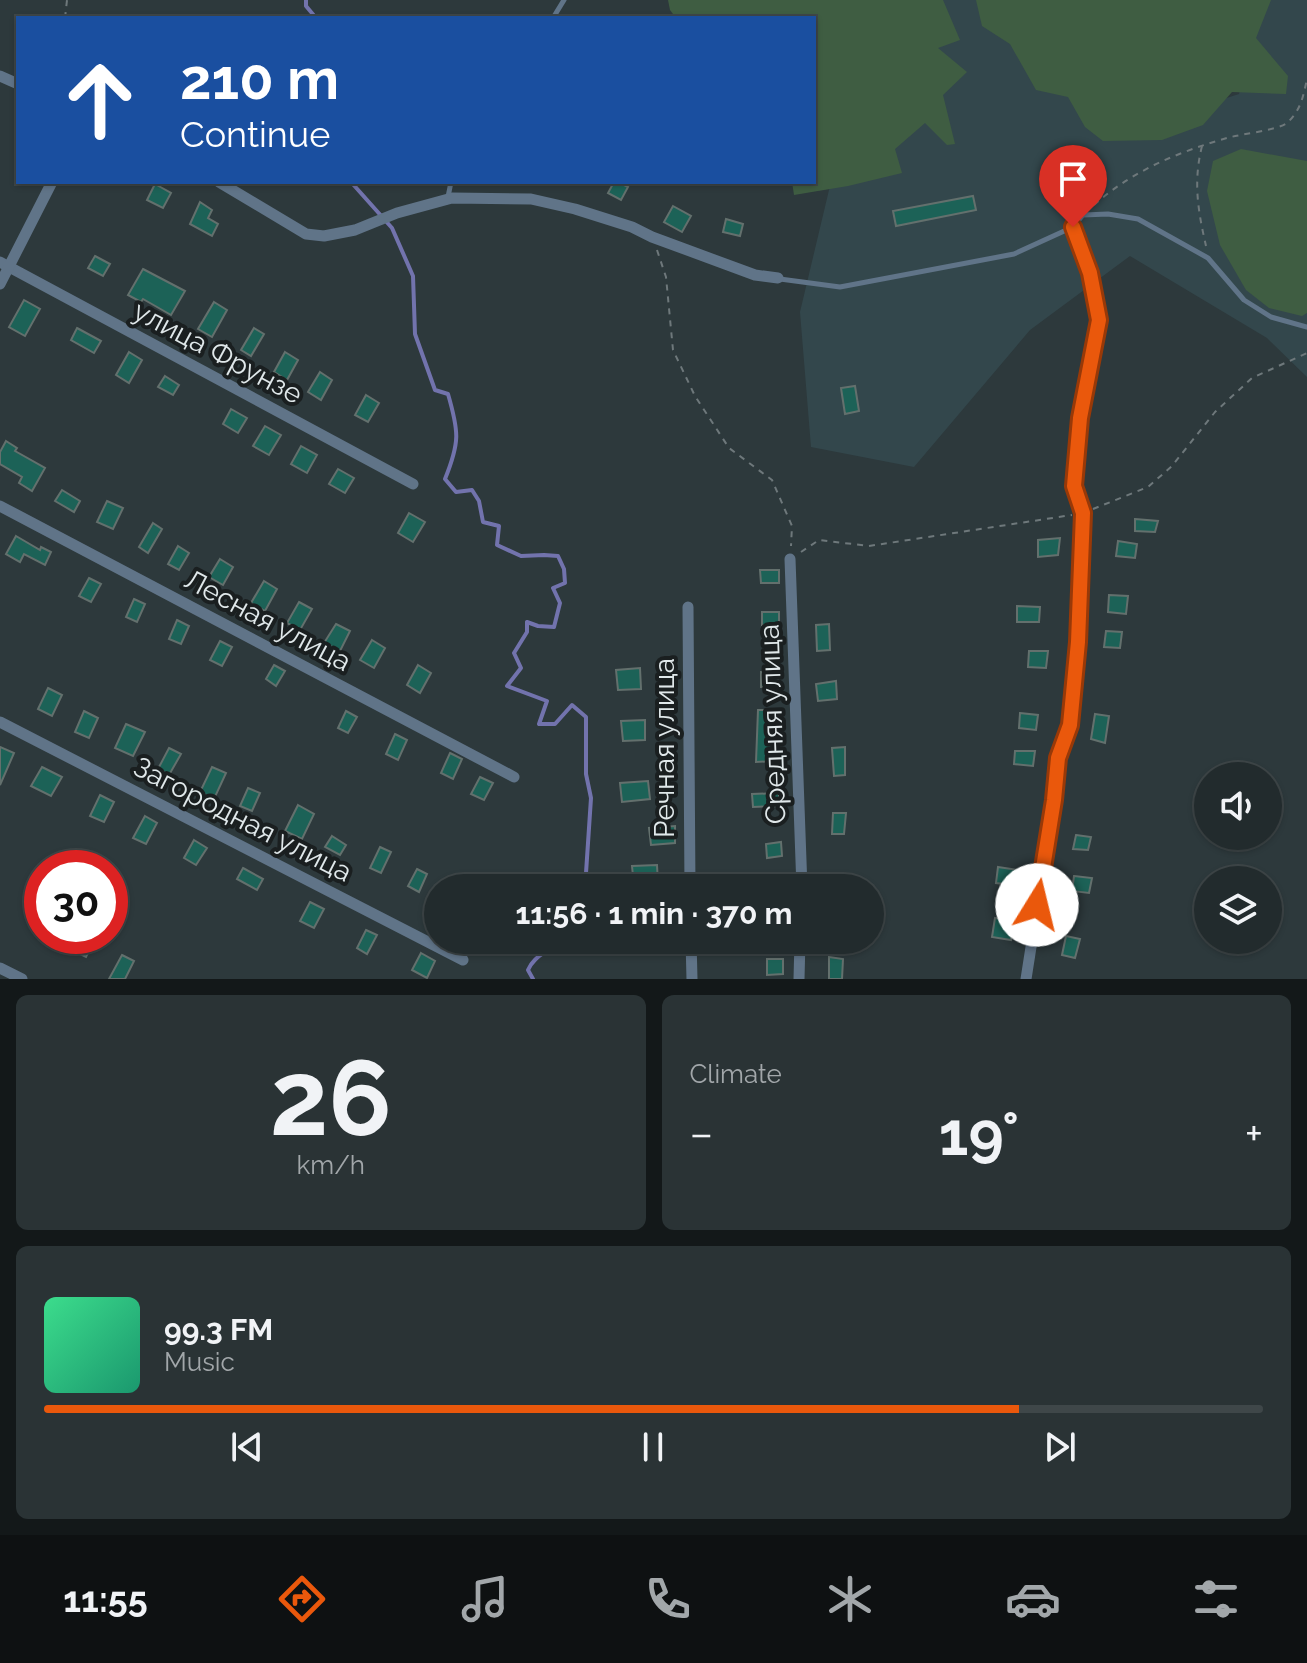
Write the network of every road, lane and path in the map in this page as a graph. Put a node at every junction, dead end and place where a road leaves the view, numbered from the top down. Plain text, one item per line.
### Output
1 (1307, 79) edge
2 (1202, 145) junction
3 (51, 184) edge
4 (222, 184) edge
5 (451, 184) edge
6 (448, 199) junction
7 (1083, 215) junction
8 (1073, 227) junction
9 (652, 237) junction
10 (1208, 258) junction
11 (4, 264) edge
12 (778, 278) joint
13 (0, 284) edge
14 (1307, 327) edge
15 (1307, 353) edge
16 (413, 484) dead end
17 (0, 506) edge
18 (1083, 513) junction
19 (790, 559) junction
20 (688, 607) dead end
21 (0, 722) edge
22 (514, 777) dead end
23 (690, 874) edge
24 (801, 874) edge
25 (691, 954) edge
26 (800, 954) edge
27 (463, 960) dead end
28 (0, 968) edge
29 (22, 979) edge
30 (692, 979) edge
31 (799, 979) edge
32 (1026, 979) edge

1 - 2 path
2 - 7 path
2 - 10 path
3 - 11 street
4 - 6 street
5 - 6 lane
6 - 9 street
7 - 8 lane
7 - 10 lane
8 - 12 lane
8 - 18 lane
9 - 12 street
9 - 19 path
10 - 14 lane
11 - 13 street
11 - 16 street, улица Фрунзе
15 - 18 path
17 - 22 street, Лесная улица
18 - 19 path
18 - 32 street
19 - 24 street, Средняя улица
20 - 23 street, Речная улица
21 - 27 street, Загородная улица
25 - 30 street
26 - 31 street
28 - 29 street

